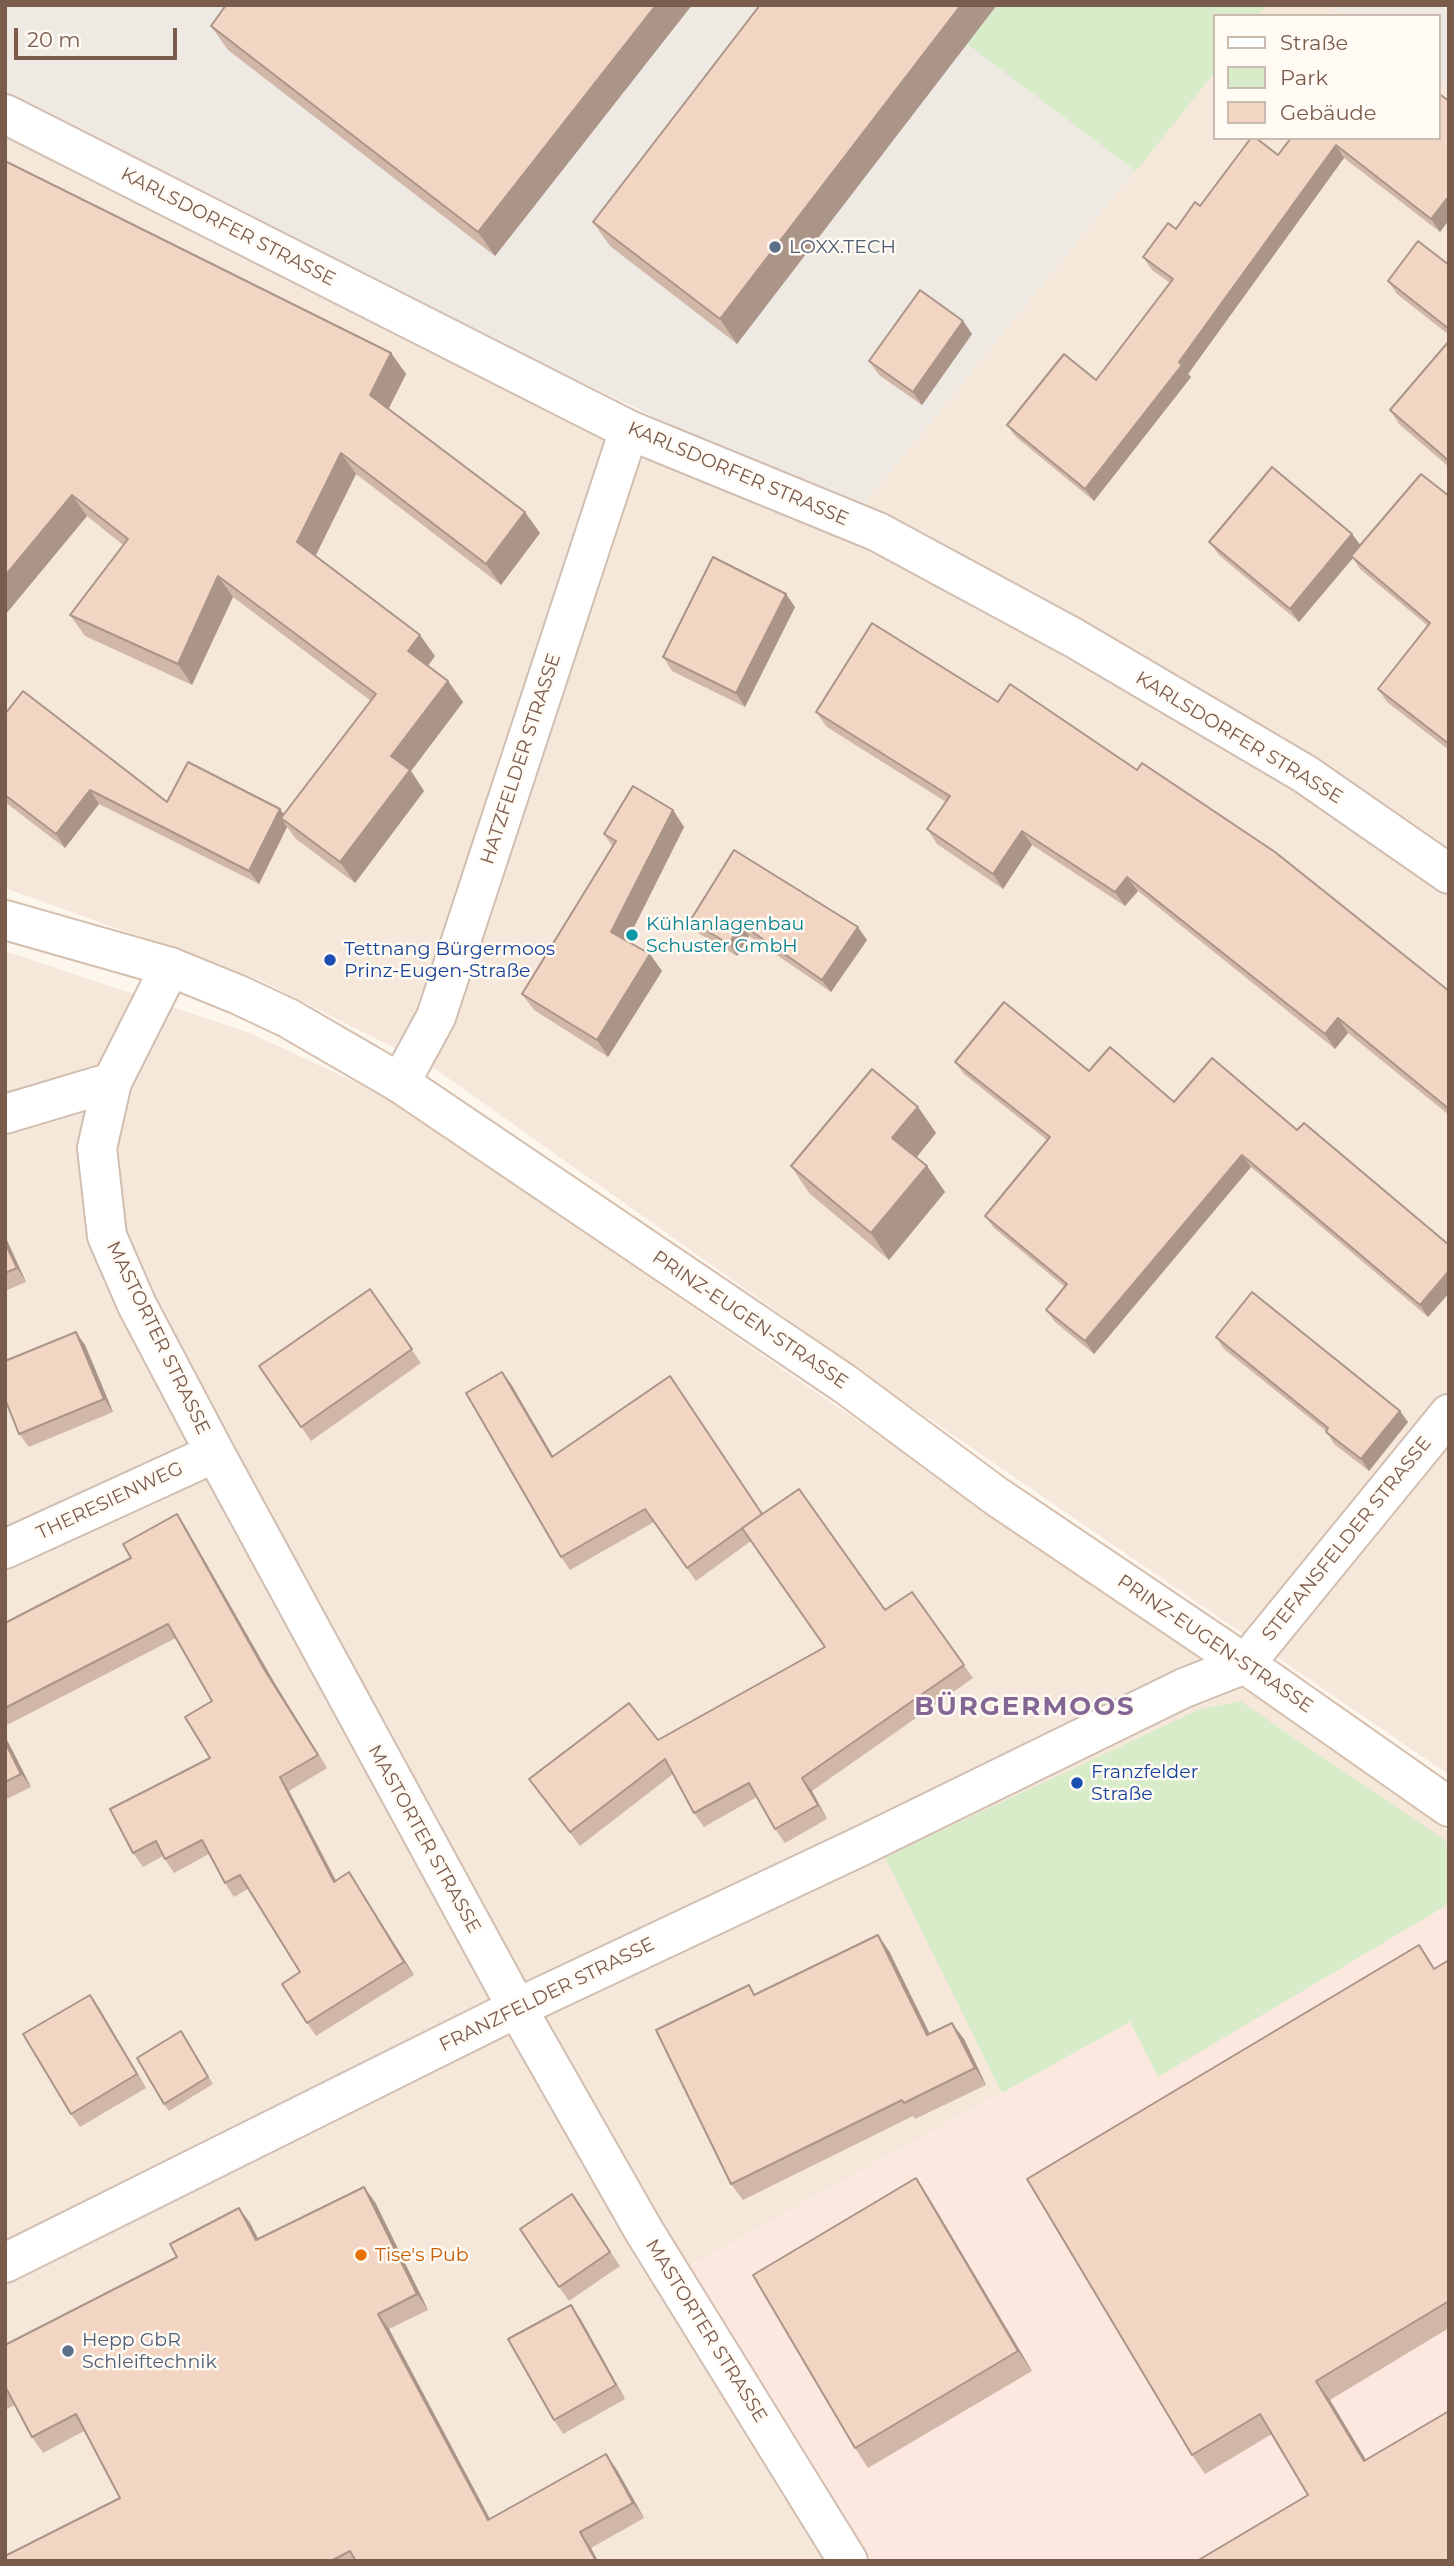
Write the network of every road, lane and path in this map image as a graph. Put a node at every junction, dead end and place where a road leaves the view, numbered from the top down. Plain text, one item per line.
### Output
1 (5, 114) edge
2 (629, 430) junction
3 (1449, 874) edge
4 (5, 920) edge
5 (170, 967) junction
6 (112, 1082) junction
7 (400, 1083) junction
8 (5, 1114) edge
9 (1449, 1415) edge
10 (215, 1453) junction
11 (5, 1549) edge
12 (1245, 1664) junction
13 (1449, 1807) edge
14 (517, 2008) junction
15 (5, 2263) edge
16 (848, 2561) edge

1 - 2 street, KARLSDORFER STRASSE
2 - 3 street, KARLSDORFER STRASSE
2 - 7 street, HATZFELDER STRASSE
4 - 5 street, PRINZ-EUGEN-STRASSE
5 - 6 street, MASTORTER STRASSE
5 - 7 street, PRINZ-EUGEN-STRASSE
6 - 8 street
6 - 10 street, MASTORTER STRASSE
7 - 12 street, PRINZ-EUGEN-STRASSE
9 - 12 street, STEFANSFELDER STRASSE
10 - 11 street, THERESIENWEG
10 - 14 street, MASTORTER STRASSE
12 - 13 street, PRINZ-EUGEN-STRASSE
12 - 14 street, FRANZFELDER STRASSE
14 - 15 street, FRANZFELDER STRASSE
14 - 16 street, MASTORTER STRASSE

